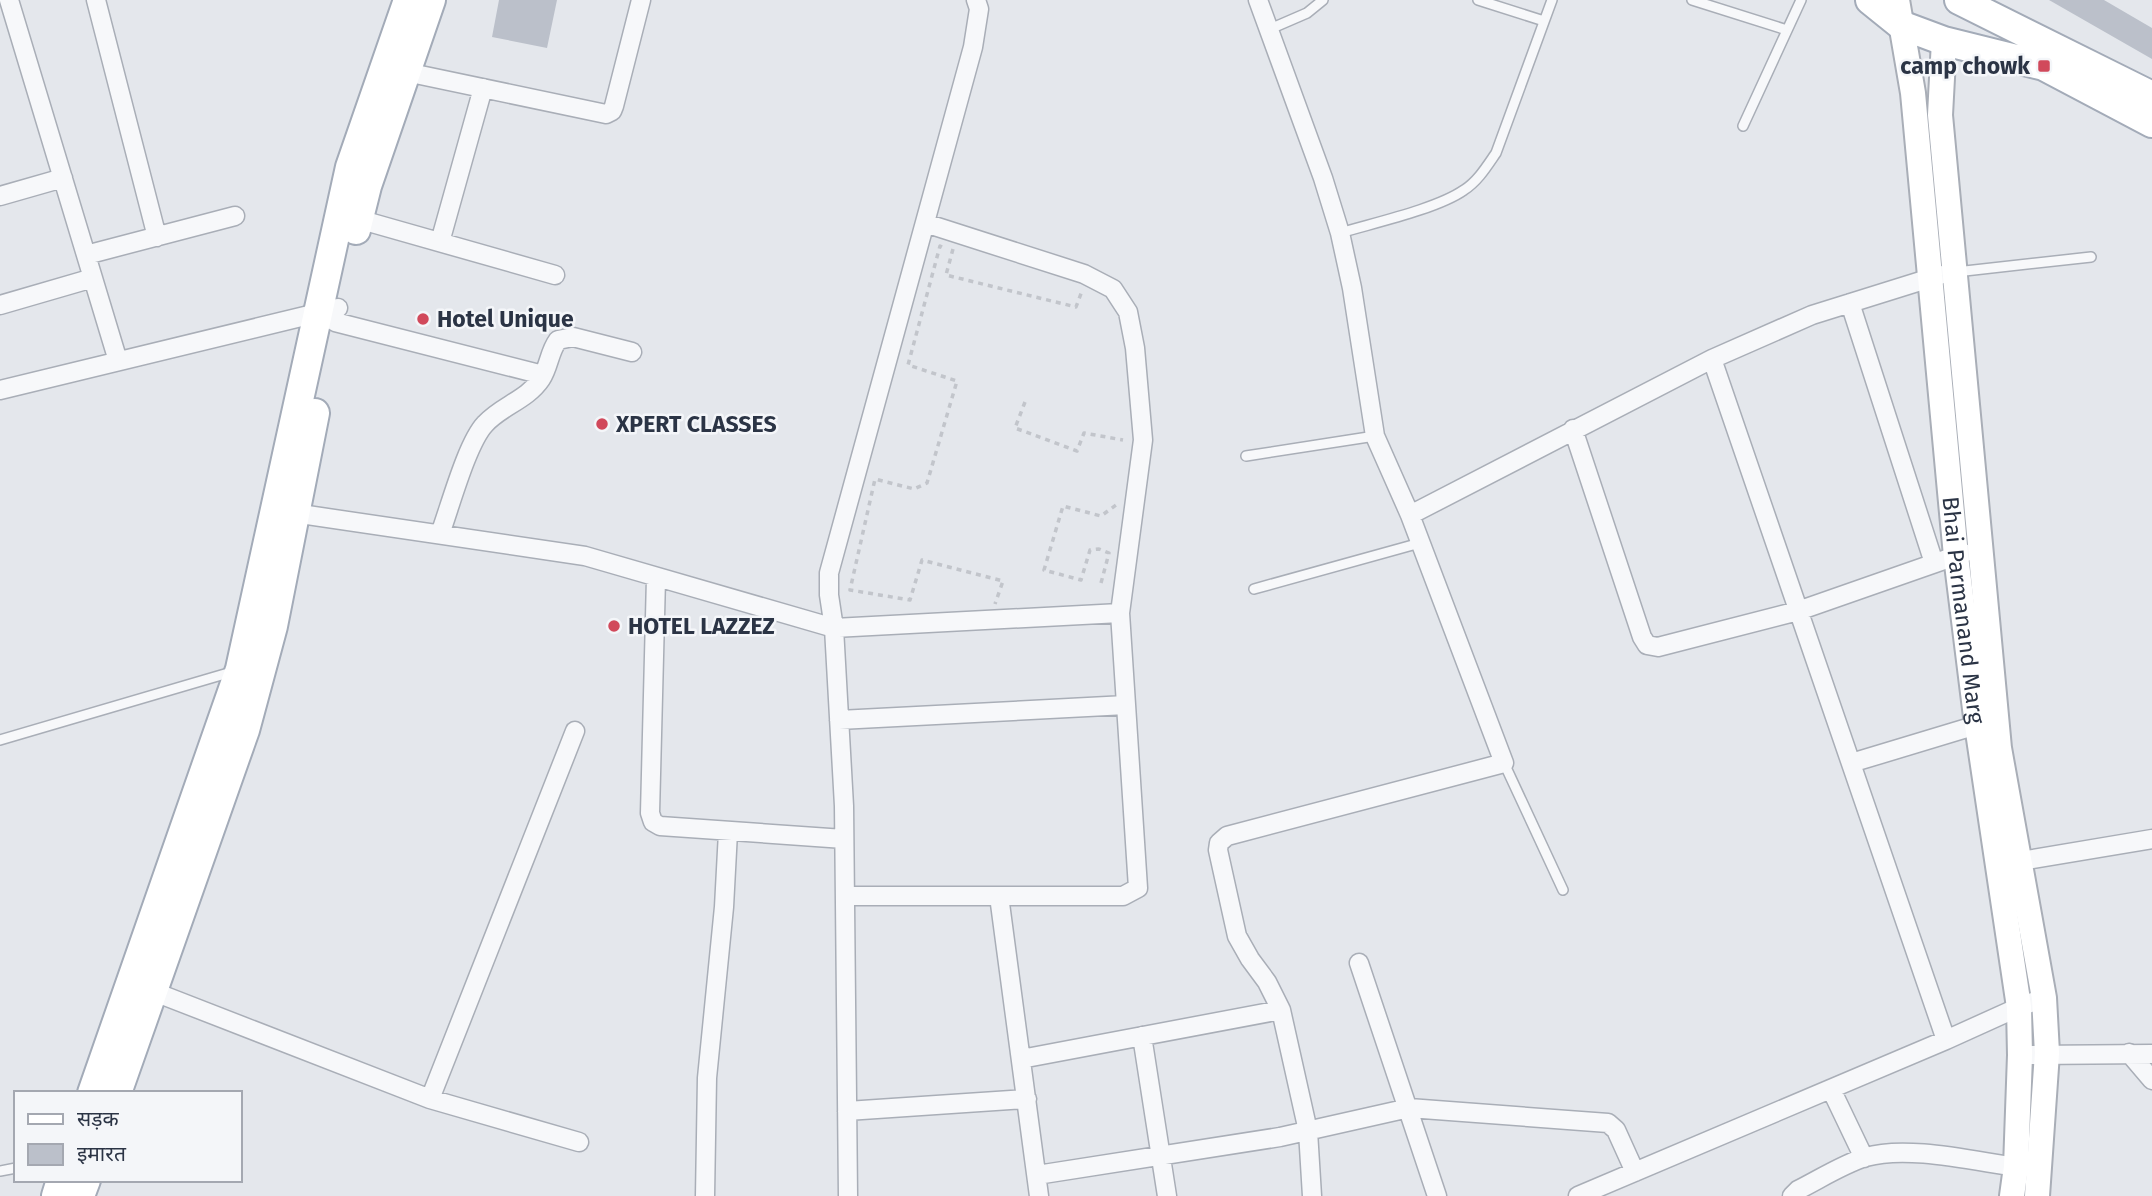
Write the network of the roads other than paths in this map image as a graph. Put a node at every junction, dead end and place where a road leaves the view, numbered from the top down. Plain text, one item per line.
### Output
1 (9, 0) edge
2 (96, 0) edge
3 (408, 0) edge
4 (431, 0) edge
5 (641, 0) edge
6 (976, 0) edge
7 (1258, 0) edge
8 (1323, 0) edge
9 (1478, 0) edge
10 (1552, 0) edge
11 (1692, 0) edge
12 (1801, 0) edge
13 (1870, 0) edge
14 (1959, 0) edge
15 (1899, 13) edge
16 (1544, 21) junction
17 (1270, 29) junction
18 (1787, 30) junction
19 (1944, 41) junction
20 (406, 72) junction
21 (483, 88) junction
22 (2152, 96) edge
23 (2152, 123) edge
24 (1743, 126) dead end
25 (63, 178) junction
26 (0, 197) edge
27 (235, 216) dead end
28 (358, 219) junction
29 (925, 223) junction
30 (1340, 233) junction
31 (157, 237) junction
32 (439, 242) junction
33 (86, 255) junction
34 (2091, 257) dead end
35 (1955, 272) junction
36 (555, 275) dead end
37 (1930, 277) junction
38 (93, 278) junction
39 (1850, 303) junction
40 (0, 305) edge
41 (331, 314) junction
42 (632, 352) dead end
43 (1712, 359) junction
44 (118, 361) junction
45 (543, 375) junction
46 (0, 390) edge
47 (1573, 429) junction
48 (1375, 436) junction
49 (1245, 456) dead end
50 (285, 512) junction
51 (1410, 515) junction
52 (440, 534) junction
53 (1420, 543) junction
54 (1980, 547) junction
55 (1945, 559) junction
56 (656, 578) junction
57 (1254, 590) dead end
58 (1798, 611) junction
59 (1120, 613) junction
60 (834, 628) junction
61 (252, 666) junction
62 (1126, 705) junction
63 (839, 720) junction
64 (1977, 725) junction
65 (575, 731) dead end
66 (0, 740) edge
67 (1504, 763) junction
68 (1851, 763) junction
69 (728, 832) junction
70 (844, 839) junction
71 (2152, 839) edge
72 (2021, 860) junction
73 (1563, 890) dead end
74 (845, 896) junction
75 (999, 896) junction
76 (1359, 963) dead end
77 (152, 991) junction
78 (2044, 998) junction
79 (2018, 1007) junction
80 (1281, 1010) junction
81 (1142, 1036) junction
82 (1946, 1040) junction
83 (2047, 1053) junction
84 (2129, 1053) junction
85 (2152, 1054) edge
86 (2020, 1055) junction
87 (1021, 1059) junction
88 (2152, 1080) edge
89 (1831, 1089) junction
90 (93, 1091) edge
91 (118, 1091) edge
92 (430, 1099) junction
93 (1027, 1099) junction
94 (1409, 1108) junction
95 (847, 1111) junction
96 (1308, 1131) junction
97 (579, 1142) dead end
98 (1160, 1156) junction
99 (1864, 1158) junction
100 (2016, 1167) junction
101 (1635, 1172) junction
102 (1037, 1175) junction
103 (705, 1196) edge
104 (848, 1196) edge
105 (1039, 1196) edge
106 (1167, 1196) edge
107 (1312, 1196) edge
108 (1437, 1196) edge
109 (1577, 1196) edge
110 (1792, 1196) edge
111 (2012, 1196) edge
112 (2037, 1196) edge

1 - 25 street
2 - 31 street
3 - 41 main road
4 - 20 main road
5 - 21 street
6 - 29 street
7 - 17 street
8 - 17 lane
9 - 16 lane
10 - 16 lane
11 - 18 lane
12 - 18 lane
13 - 15 main road
14 - 22 main road
15 - 19 main road
15 - 37 street, Bhai Parmanand Marg
16 - 30 lane
17 - 30 street
18 - 24 lane
19 - 23 main road
19 - 35 street, Bhai Parmanand Marg
20 - 21 street
20 - 28 main road
21 - 32 street
25 - 26 street
25 - 33 street
27 - 31 street
28 - 32 street
28 - 41 main road
29 - 59 street
29 - 60 street
30 - 48 street
31 - 33 street
32 - 36 street
33 - 38 street
34 - 35 lane
35 - 37 street
35 - 54 street, Bhai Parmanand Marg
37 - 39 street
37 - 55 street, Bhai Parmanand Marg
38 - 40 street
38 - 44 street
39 - 43 street
39 - 55 street
41 - 44 street
41 - 45 street
41 - 50 main road
42 - 45 street
43 - 47 street
43 - 58 street
44 - 46 street
45 - 52 street
47 - 51 street
47 - 58 street
48 - 49 lane
48 - 51 street
50 - 52 street
50 - 61 main road
51 - 53 street
52 - 56 street
53 - 57 lane
53 - 67 street
54 - 55 street
54 - 72 street, Bhai Parmanand Marg
55 - 58 street
55 - 64 street, Bhai Parmanand Marg
56 - 60 street
56 - 69 street
58 - 68 street
59 - 60 street
59 - 62 street
60 - 63 street
61 - 66 lane
61 - 77 main road
61 - 90 main road
62 - 63 street
62 - 75 street
63 - 70 street
64 - 68 street
64 - 79 street, Bhai Parmanand Marg
65 - 92 street
67 - 73 lane
67 - 80 street
68 - 82 street
69 - 70 street
69 - 103 street
70 - 74 street
71 - 72 street
72 - 78 street, Bhai Parmanand Marg
74 - 75 street
74 - 95 street
75 - 87 street
76 - 94 street
77 - 91 main road
77 - 92 street
78 - 79 street
78 - 83 street, Bhai Parmanand Marg
79 - 82 street
79 - 86 street, Bhai Parmanand Marg
80 - 81 street
80 - 96 street
81 - 87 street
81 - 98 street
82 - 89 street
83 - 84 street
83 - 86 street
83 - 112 street, Bhai Parmanand Marg
84 - 85 street
84 - 88 street
86 - 100 street, Bhai Parmanand Marg
87 - 93 street
89 - 99 street
89 - 101 street
92 - 97 street
93 - 95 street
93 - 102 street
94 - 96 street
94 - 101 street
94 - 108 street
95 - 104 street
96 - 98 street
96 - 107 street
98 - 102 street
98 - 106 street
99 - 100 street
99 - 110 street
100 - 111 street, Bhai Parmanand Marg
101 - 109 street
102 - 105 street

